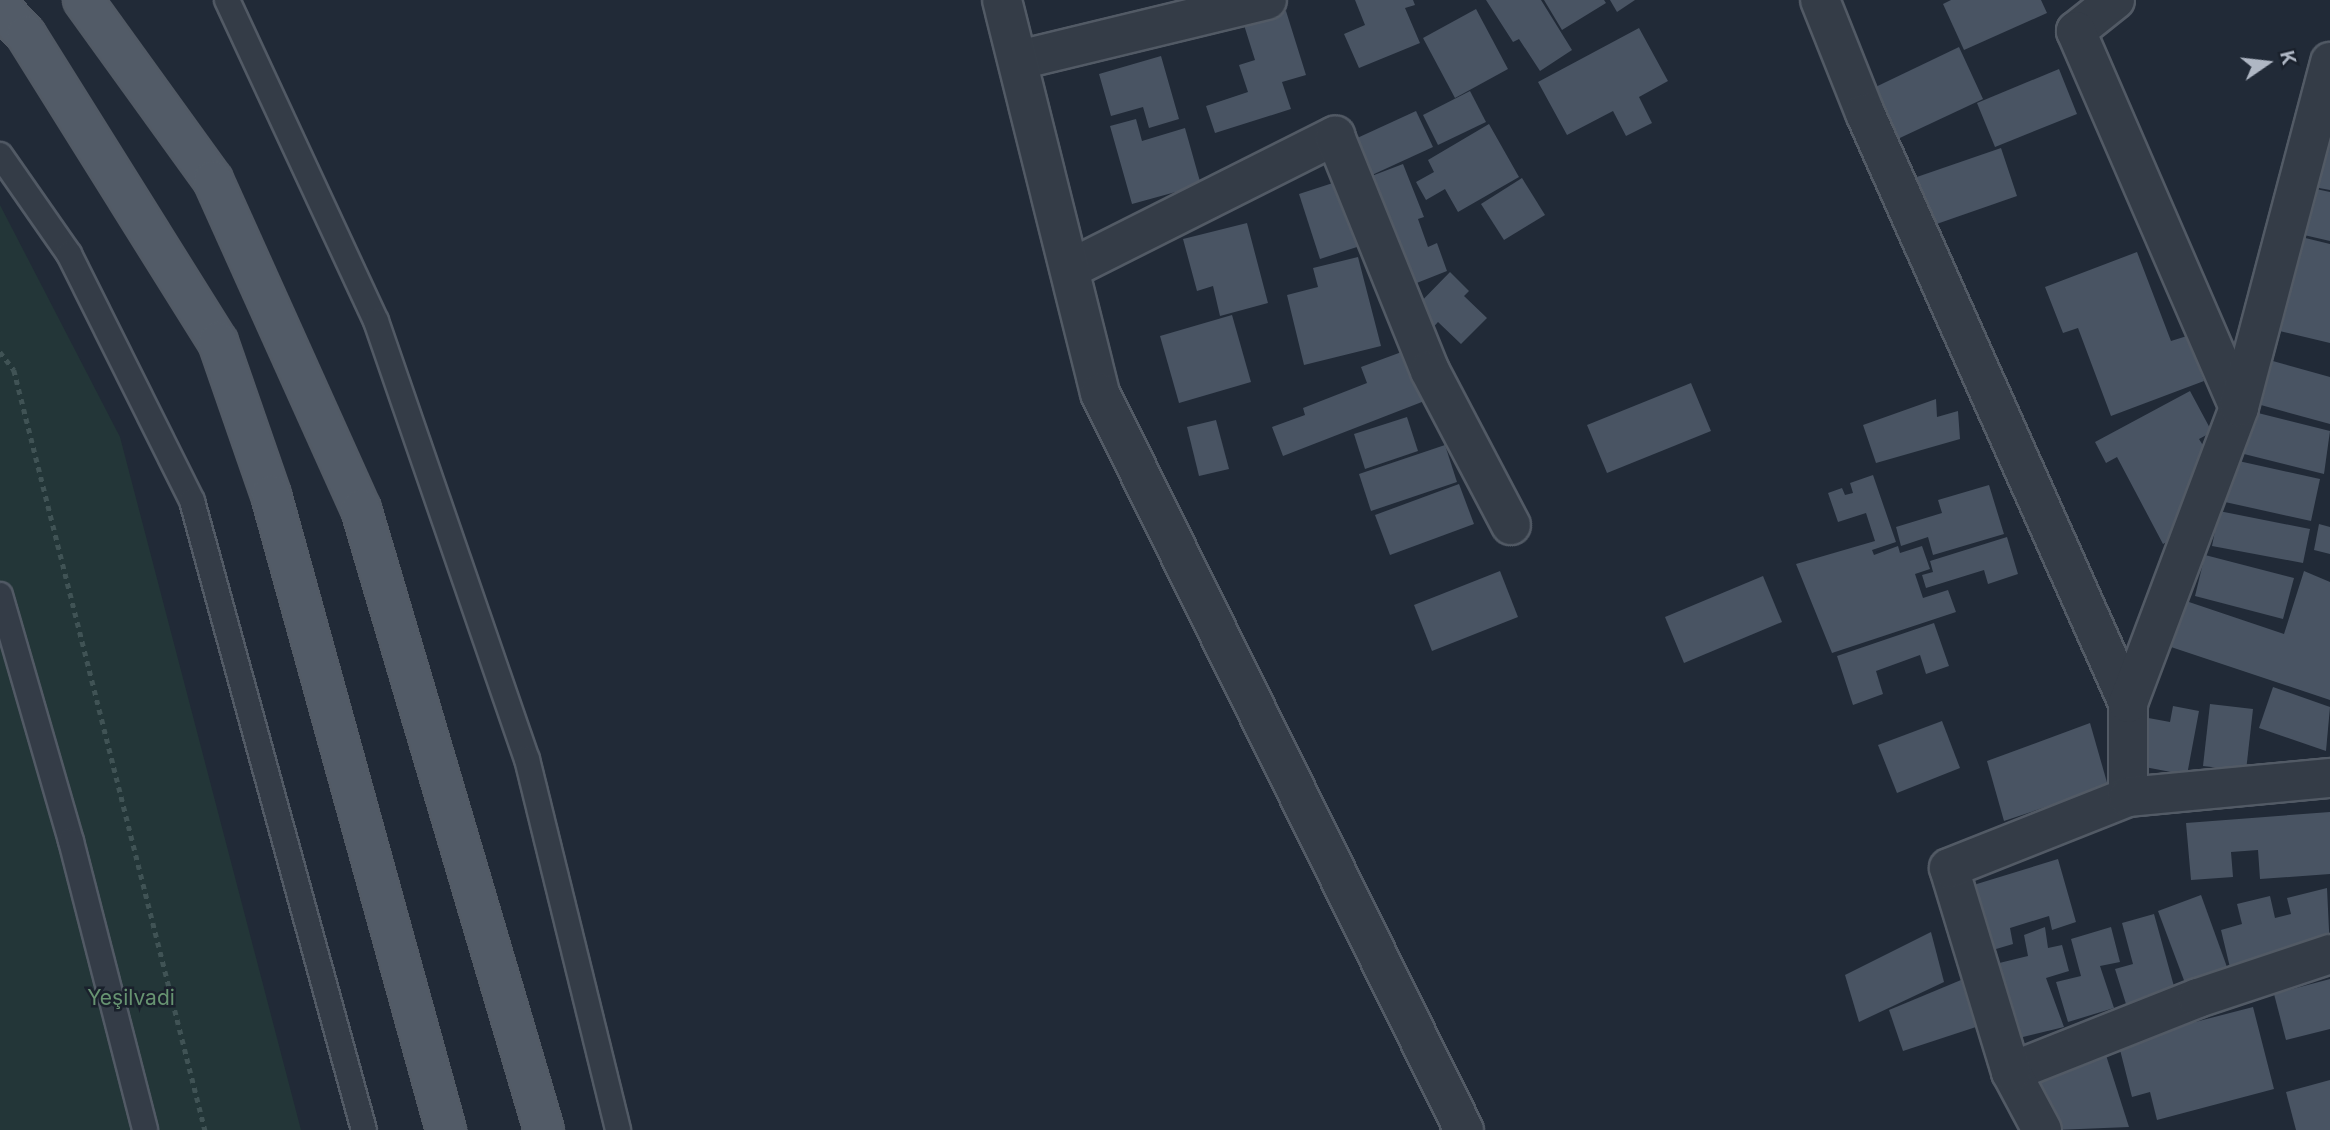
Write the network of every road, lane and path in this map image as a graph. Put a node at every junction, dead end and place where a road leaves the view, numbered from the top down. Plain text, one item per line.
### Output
1 (83, 0) edge
2 (227, 0) edge
3 (1002, 0) edge
4 (1267, 0) edge
5 (1820, 0) edge
6 (2115, 0) edge
7 (0, 7) edge
8 (1019, 60) junction
9 (2330, 62) edge
10 (0, 155) edge
11 (1070, 269) junction
12 (0, 352) edge
13 (2239, 407) junction
14 (1510, 525) dead end
15 (0, 595) edge
16 (2128, 703) junction
17 (2330, 778) edge
18 (2128, 797) junction
19 (2330, 954) edge
20 (2011, 1072) junction
21 (145, 1130) edge
22 (205, 1130) edge
23 (364, 1130) edge
24 (446, 1130) edge
25 (544, 1130) edge
26 (618, 1130) edge
27 (1464, 1130) edge
28 (2042, 1130) edge

1 - 25 main road
2 - 26 lane
3 - 8 street
4 - 8 street
5 - 16 street
6 - 13 street
7 - 24 main road
8 - 11 street
9 - 13 street
10 - 23 lane
11 - 14 street
11 - 27 street
12 - 22 path
13 - 16 street
15 - 21 lane
16 - 18 street
17 - 18 street
18 - 20 street
19 - 20 street
20 - 28 street

